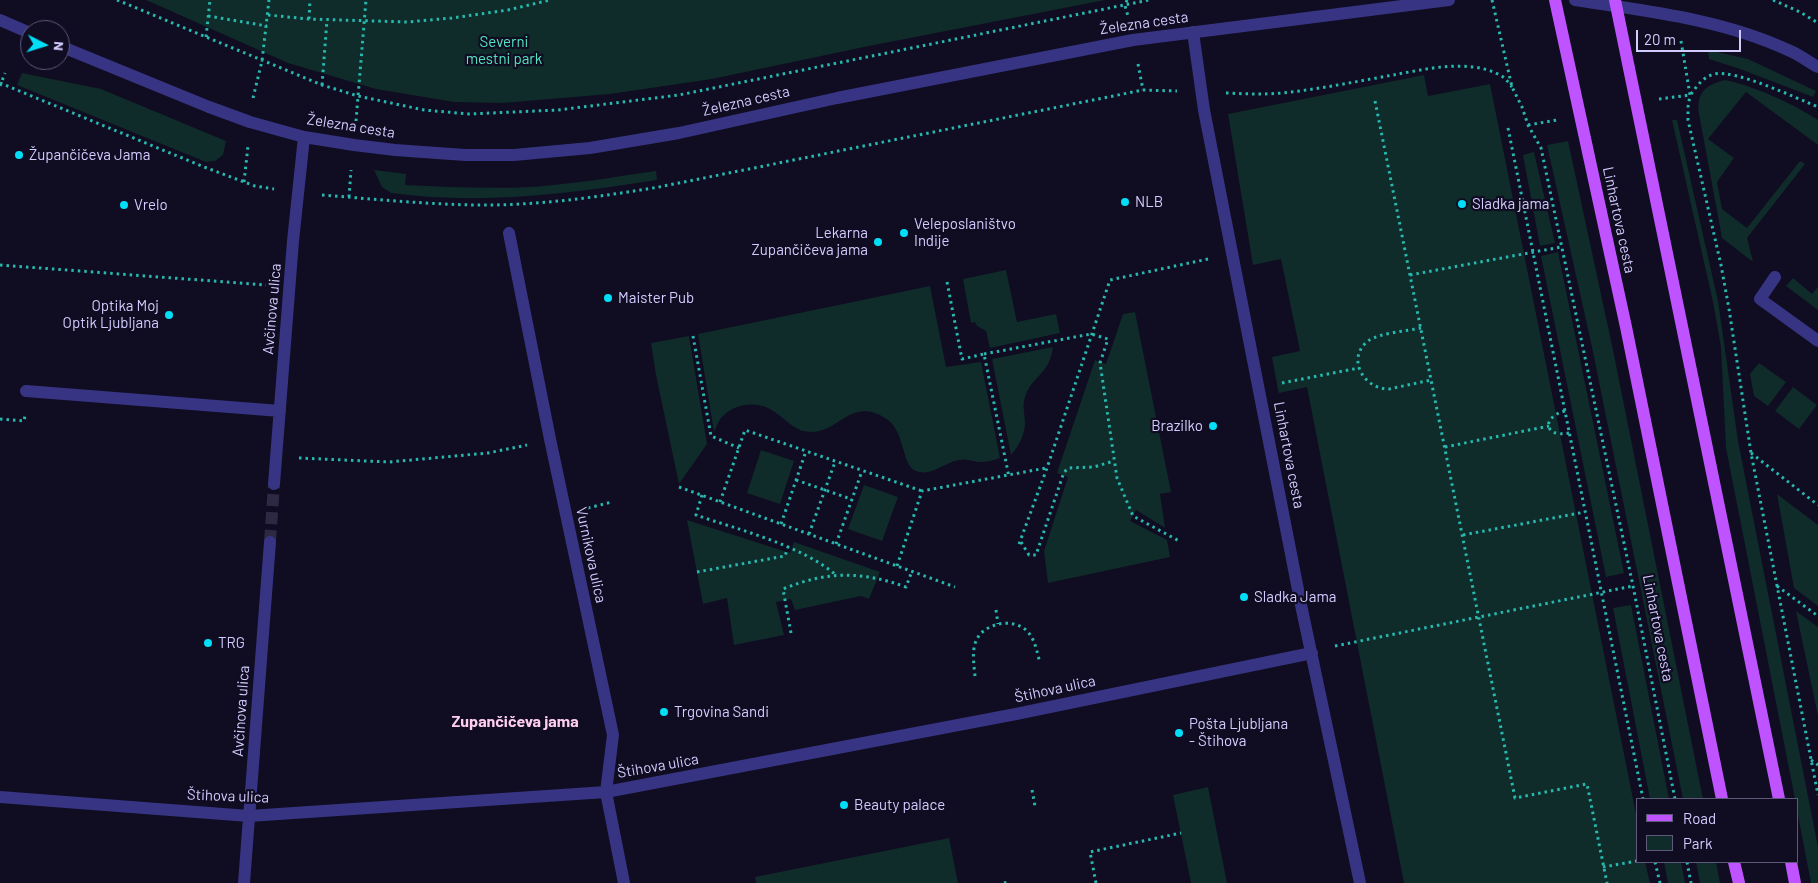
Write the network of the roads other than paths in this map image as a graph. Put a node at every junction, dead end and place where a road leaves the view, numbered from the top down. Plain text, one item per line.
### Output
1 (1449, 0) edge
2 (1556, 0) edge
3 (1575, 0) edge
4 (1615, 3) edge
5 (0, 20) edge
6 (20, 29) edge
7 (1192, 32) junction
8 (70, 50) edge
9 (1818, 68) edge
10 (304, 136) junction
11 (509, 234) dead end
12 (1775, 277) dead end
13 (1818, 341) edge
14 (26, 391) dead end
15 (280, 411) junction
16 (274, 484) tunnel mouth
17 (270, 542) tunnel mouth
18 (1312, 653) junction
19 (606, 792) junction
20 (0, 797) edge
21 (1722, 798) edge
22 (1779, 798) edge
23 (249, 816) junction
24 (1734, 863) edge
25 (1791, 863) edge
26 (244, 883) edge
27 (624, 883) edge
28 (1360, 883) edge
29 (1739, 883) edge
30 (1795, 883) edge

1 - 7 street, Železna cesta
2 - 21 main road, Linhartova cesta
3 - 4 street
4 - 9 street
4 - 22 main road
5 - 6 street
7 - 10 street, Železna cesta
7 - 18 street, Linhartova cesta
8 - 10 street, Železna cesta
10 - 15 street, Avčinova ulica
11 - 19 street, Vurnikova ulica
12 - 13 street
14 - 15 street
15 - 16 street, Avčinova ulica
17 - 23 street, Avčinova ulica
18 - 19 street, Štihova ulica
18 - 28 street, Linhartova cesta
19 - 23 street, Štihova ulica
19 - 27 street, Vurnikova ulica
20 - 23 street, Štihova ulica
23 - 26 street, Avčinova ulica
24 - 29 main road
25 - 30 main road

